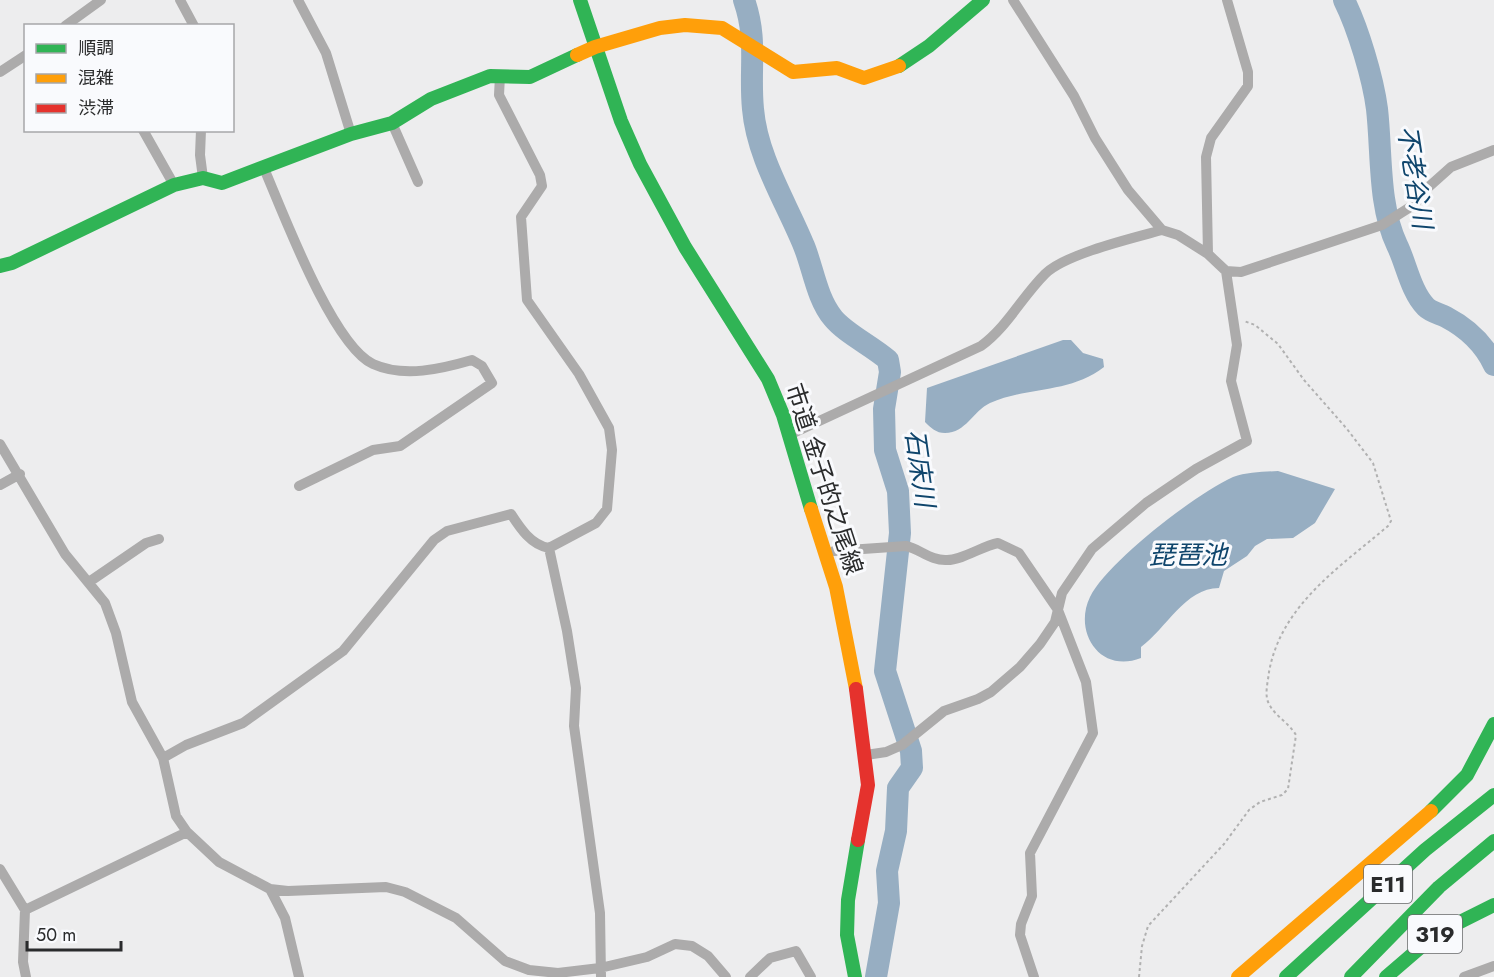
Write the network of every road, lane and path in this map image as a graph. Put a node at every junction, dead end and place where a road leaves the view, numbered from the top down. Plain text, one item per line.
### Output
1 (101, 0) edge
2 (180, 0) edge
3 (298, 0) edge
4 (580, 0) edge
5 (983, 0) edge
6 (1013, 0) edge
7 (1227, 0) edge
8 (81, 20) edge
9 (193, 24) edge
10 (596, 47) junction
11 (24, 56) edge
12 (0, 72) edge
13 (500, 76) junction
14 (392, 123) junction
15 (144, 132) edge
16 (201, 132) edge
17 (351, 134) junction
18 (1494, 150) edge
19 (263, 166) junction
20 (203, 178) junction
21 (418, 182) dead end
22 (174, 185) junction
23 (1162, 230) junction
24 (1208, 254) junction
25 (0, 266) edge
26 (1227, 271) junction
27 (1234, 316) junction
28 (789, 435) junction
29 (0, 444) edge
30 (20, 474) junction
31 (0, 485) edge
32 (299, 486) dead end
33 (159, 539) dead end
34 (549, 548) junction
35 (834, 551) dead end
36 (89, 582) junction
37 (1058, 610) junction
38 (1494, 724) edge
39 (866, 755) junction
40 (163, 758) junction
41 (1494, 795) edge
42 (187, 832) junction
43 (1494, 841) edge
44 (0, 869) edge
45 (270, 889) junction
46 (1494, 905) edge
47 (25, 910) junction
48 (1494, 966) edge
49 (601, 972) edge
50 (26, 977) edge
51 (299, 977) edge
52 (726, 977) edge
53 (750, 977) edge
54 (811, 977) edge
55 (855, 977) edge
56 (1034, 977) edge
57 (1139, 977) edge
58 (1238, 977) edge
59 (1286, 977) edge
60 (1351, 977) edge
61 (1386, 977) edge
62 (1464, 977) edge

1 - 8 street
2 - 9 street
3 - 17 street
4 - 10 main road, 市道 金子的之尾線
5 - 10 main road
6 - 23 street
7 - 24 street
10 - 13 main road
10 - 28 main road, 市道 金子的之尾線
11 - 12 street
13 - 14 main road
13 - 34 street
14 - 17 main road
14 - 21 street
15 - 22 street
16 - 20 street
17 - 19 main road
18 - 26 street
19 - 20 main road
19 - 32 street
20 - 22 main road
22 - 25 main road
23 - 24 street
23 - 28 street
24 - 26 street
26 - 27 street
27 - 37 street
27 - 57 path
28 - 39 main road, 市道 金子的之尾線
29 - 30 street
30 - 31 street
30 - 36 street
33 - 36 street
34 - 40 street
34 - 49 street
35 - 37 street
36 - 40 street
37 - 39 street
37 - 56 street
38 - 58 main road
39 - 55 main road, 市道 金子的之尾線
40 - 42 street
41 - 59 main road, E11
42 - 45 street
42 - 47 street
43 - 60 main road, E11
44 - 47 street
45 - 49 street
45 - 51 street
46 - 61 main road, 319
47 - 50 street
48 - 62 street
49 - 52 street
53 - 54 street

